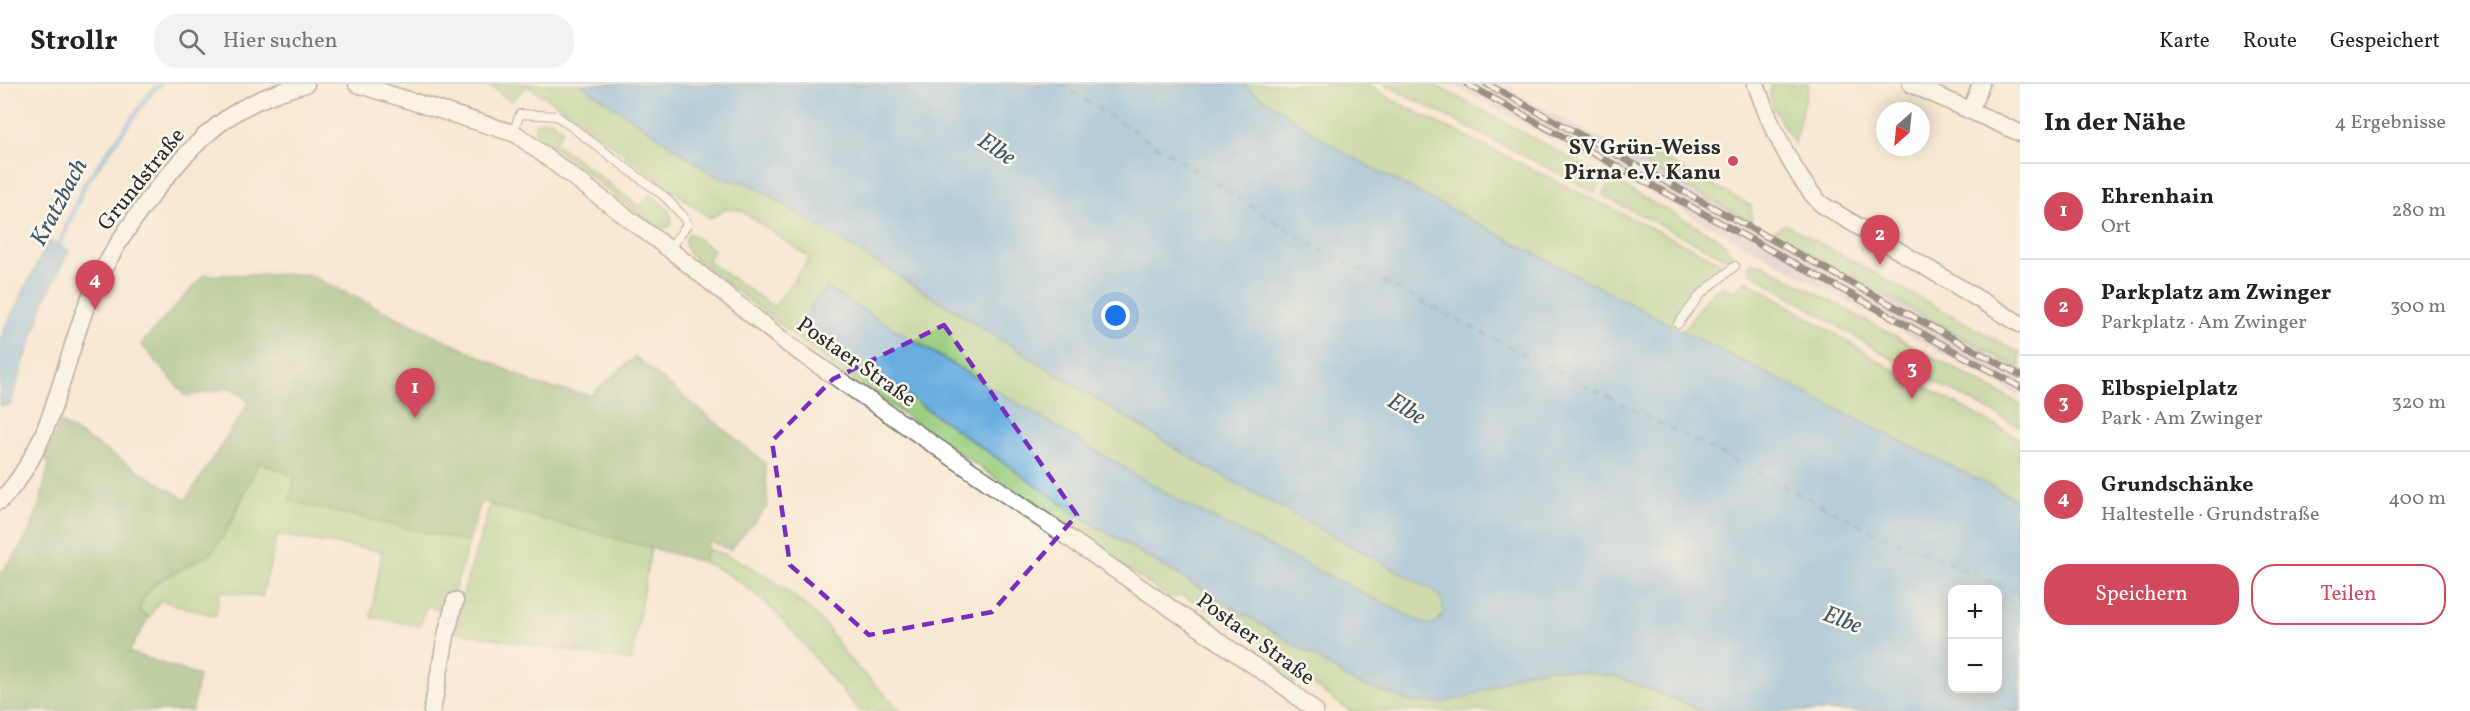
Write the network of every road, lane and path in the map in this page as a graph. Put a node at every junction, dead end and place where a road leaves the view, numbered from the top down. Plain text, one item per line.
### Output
1 (306, 84) edge
2 (357, 84) edge
3 (1756, 84) edge
4 (1911, 84) edge
5 (1981, 84) edge
6 (1971, 109) junction
7 (2019, 129) edge
8 (516, 134) junction
9 (669, 249) junction
10 (1735, 266) dead end
11 (1678, 324) dead end
12 (2020, 324) edge
13 (0, 501) edge
14 (455, 601) dead end
15 (432, 711) edge
16 (1315, 711) edge

1 - 13 street, Grundstraße
2 - 8 street, Postaer Straße
3 - 12 street
4 - 6 street
5 - 6 street
6 - 7 street
8 - 9 street, Postaer Straße
8 - 9 lane
9 - 16 street, Postaer Straße
10 - 11 lane
14 - 15 street

